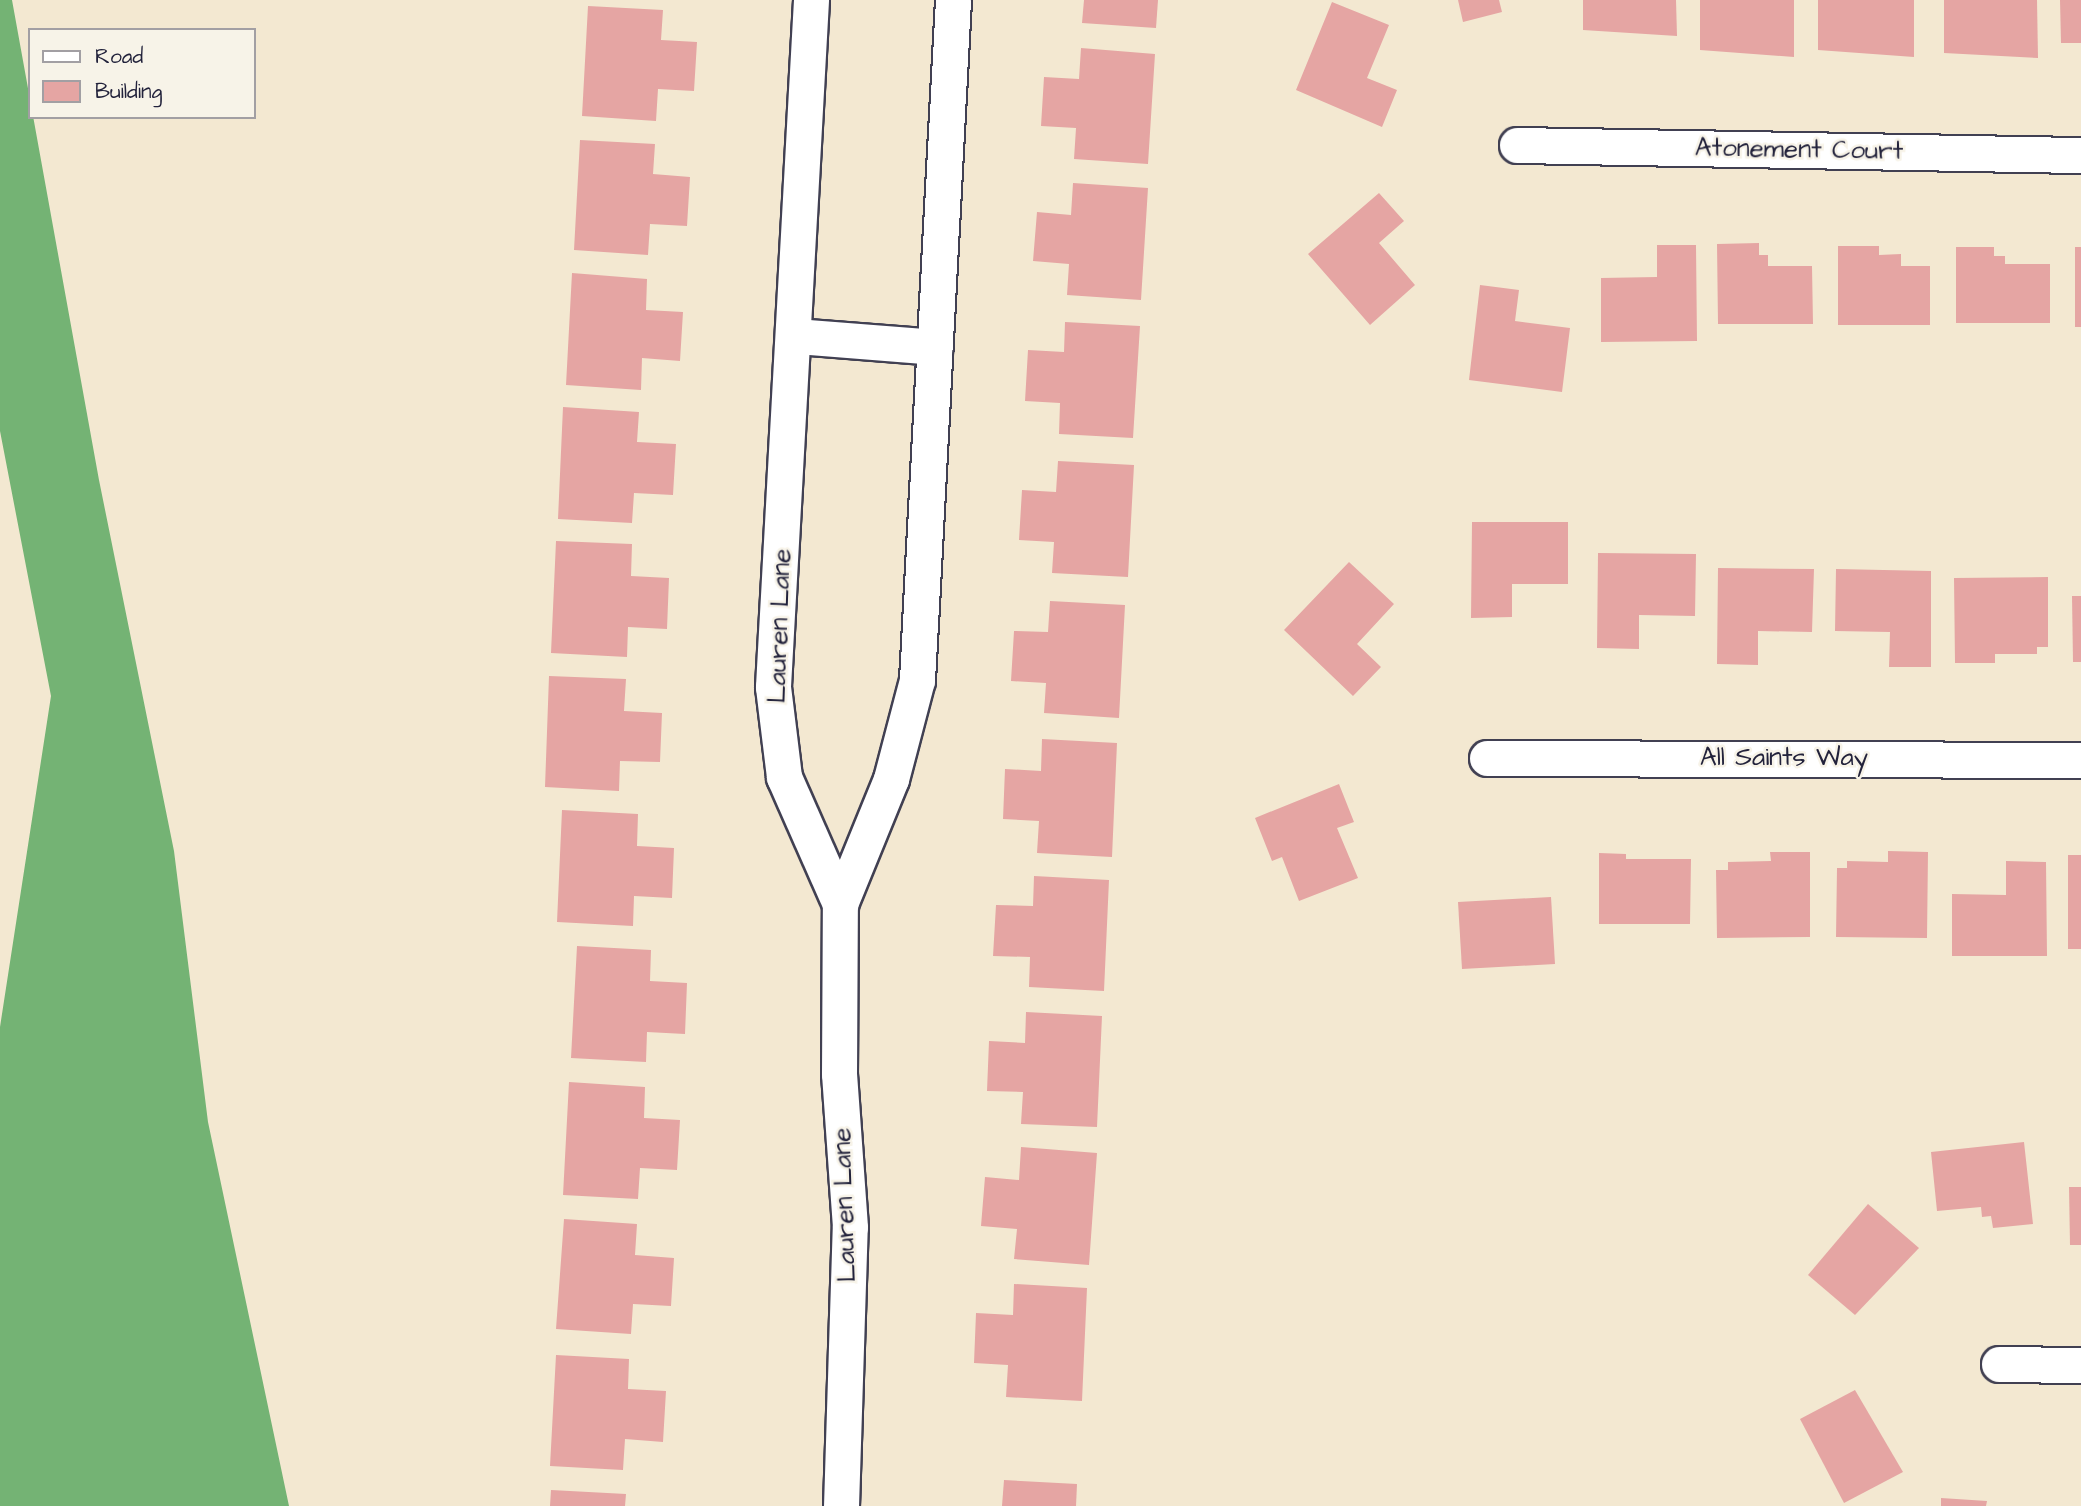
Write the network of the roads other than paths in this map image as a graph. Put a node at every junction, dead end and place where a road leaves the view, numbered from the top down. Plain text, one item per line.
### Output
1 (811, 0) edge
2 (953, 0) edge
3 (1517, 145) dead end
4 (2081, 155) edge
5 (796, 336) junction
6 (935, 346) junction
7 (1487, 758) dead end
8 (2081, 760) edge
9 (840, 904) junction
10 (2000, 1364) dead end
11 (2081, 1365) edge
12 (841, 1506) edge

1 - 5 street, Lauren Lane
2 - 6 street, Lauren Lane
3 - 4 street, Atonement Court
5 - 6 street
5 - 9 street, Lauren Lane
6 - 9 street, Lauren Lane
7 - 8 street, All Saints Way
9 - 12 street, Lauren Lane
10 - 11 street

